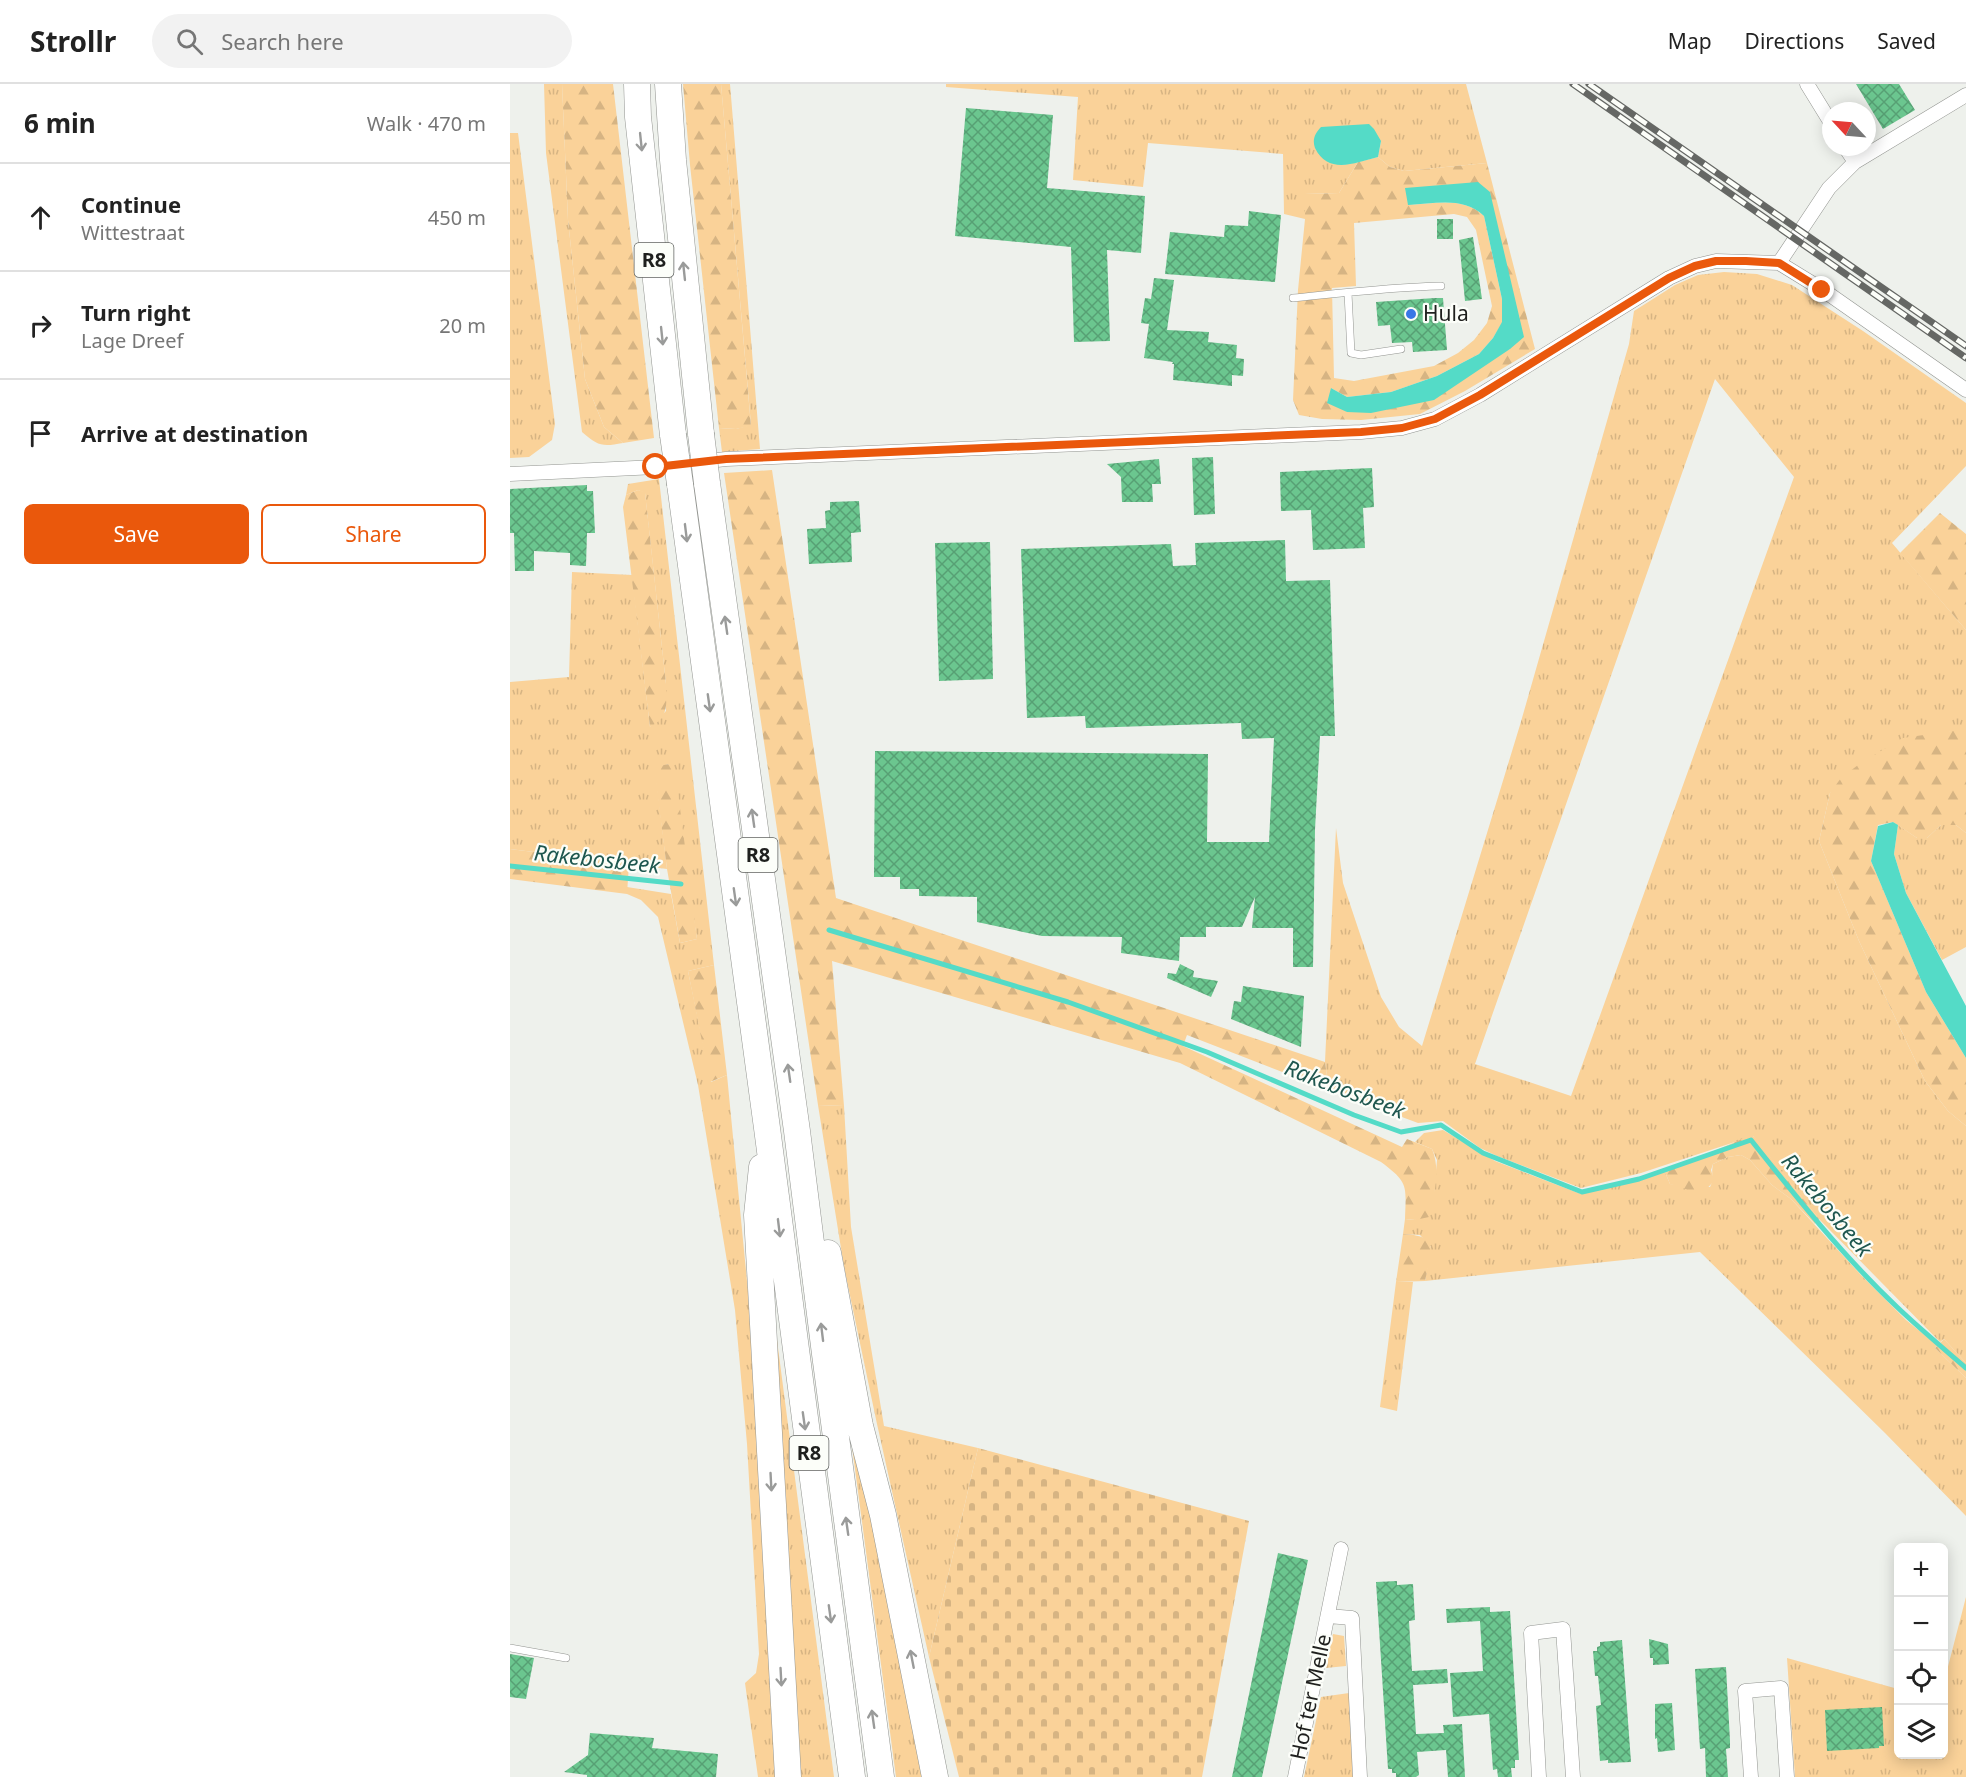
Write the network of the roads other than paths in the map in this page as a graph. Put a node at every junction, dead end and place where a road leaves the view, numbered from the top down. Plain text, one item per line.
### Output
1 (637, 84) edge
2 (668, 84) edge
3 (1807, 84) edge
4 (1966, 95) edge
5 (1822, 108) edge
6 (1851, 156) edge
7 (1855, 162) junction
8 (1779, 263) junction
9 (1441, 286) dead end
10 (1348, 293) junction
11 (1293, 298) dead end
12 (1401, 349) dead end
13 (1966, 390) edge
14 (510, 474) edge
15 (767, 1128) junction
16 (797, 1131) junction
17 (1341, 1549) dead end
18 (1328, 1616) junction
19 (510, 1648) edge
20 (566, 1658) dead end
21 (788, 1777) edge
22 (852, 1777) edge
23 (880, 1777) edge
24 (935, 1777) edge
25 (1295, 1777) edge
26 (1360, 1777) edge
27 (1539, 1777) edge
28 (1573, 1777) edge
29 (1751, 1777) edge
30 (1787, 1777) edge

1 -> 15 highway, R8, bridge
16 -> 2 highway, R8, bridge
3 - 5 street
4 - 7 street
6 - 7 street
7 - 8 street
8 - 13 street
8 - 14 street
9 - 10 lane
10 - 11 lane
10 - 12 lane
15 -> 21 highway, R8
15 -> 22 highway, R8
23 -> 16 highway, R8
24 -> 16 highway, R8
17 - 18 street, Hof ter Melle
18 - 25 street, Hof ter Melle
18 - 26 street, Hof ter Melle
19 - 20 lane
27 - 28 street
29 - 30 street

